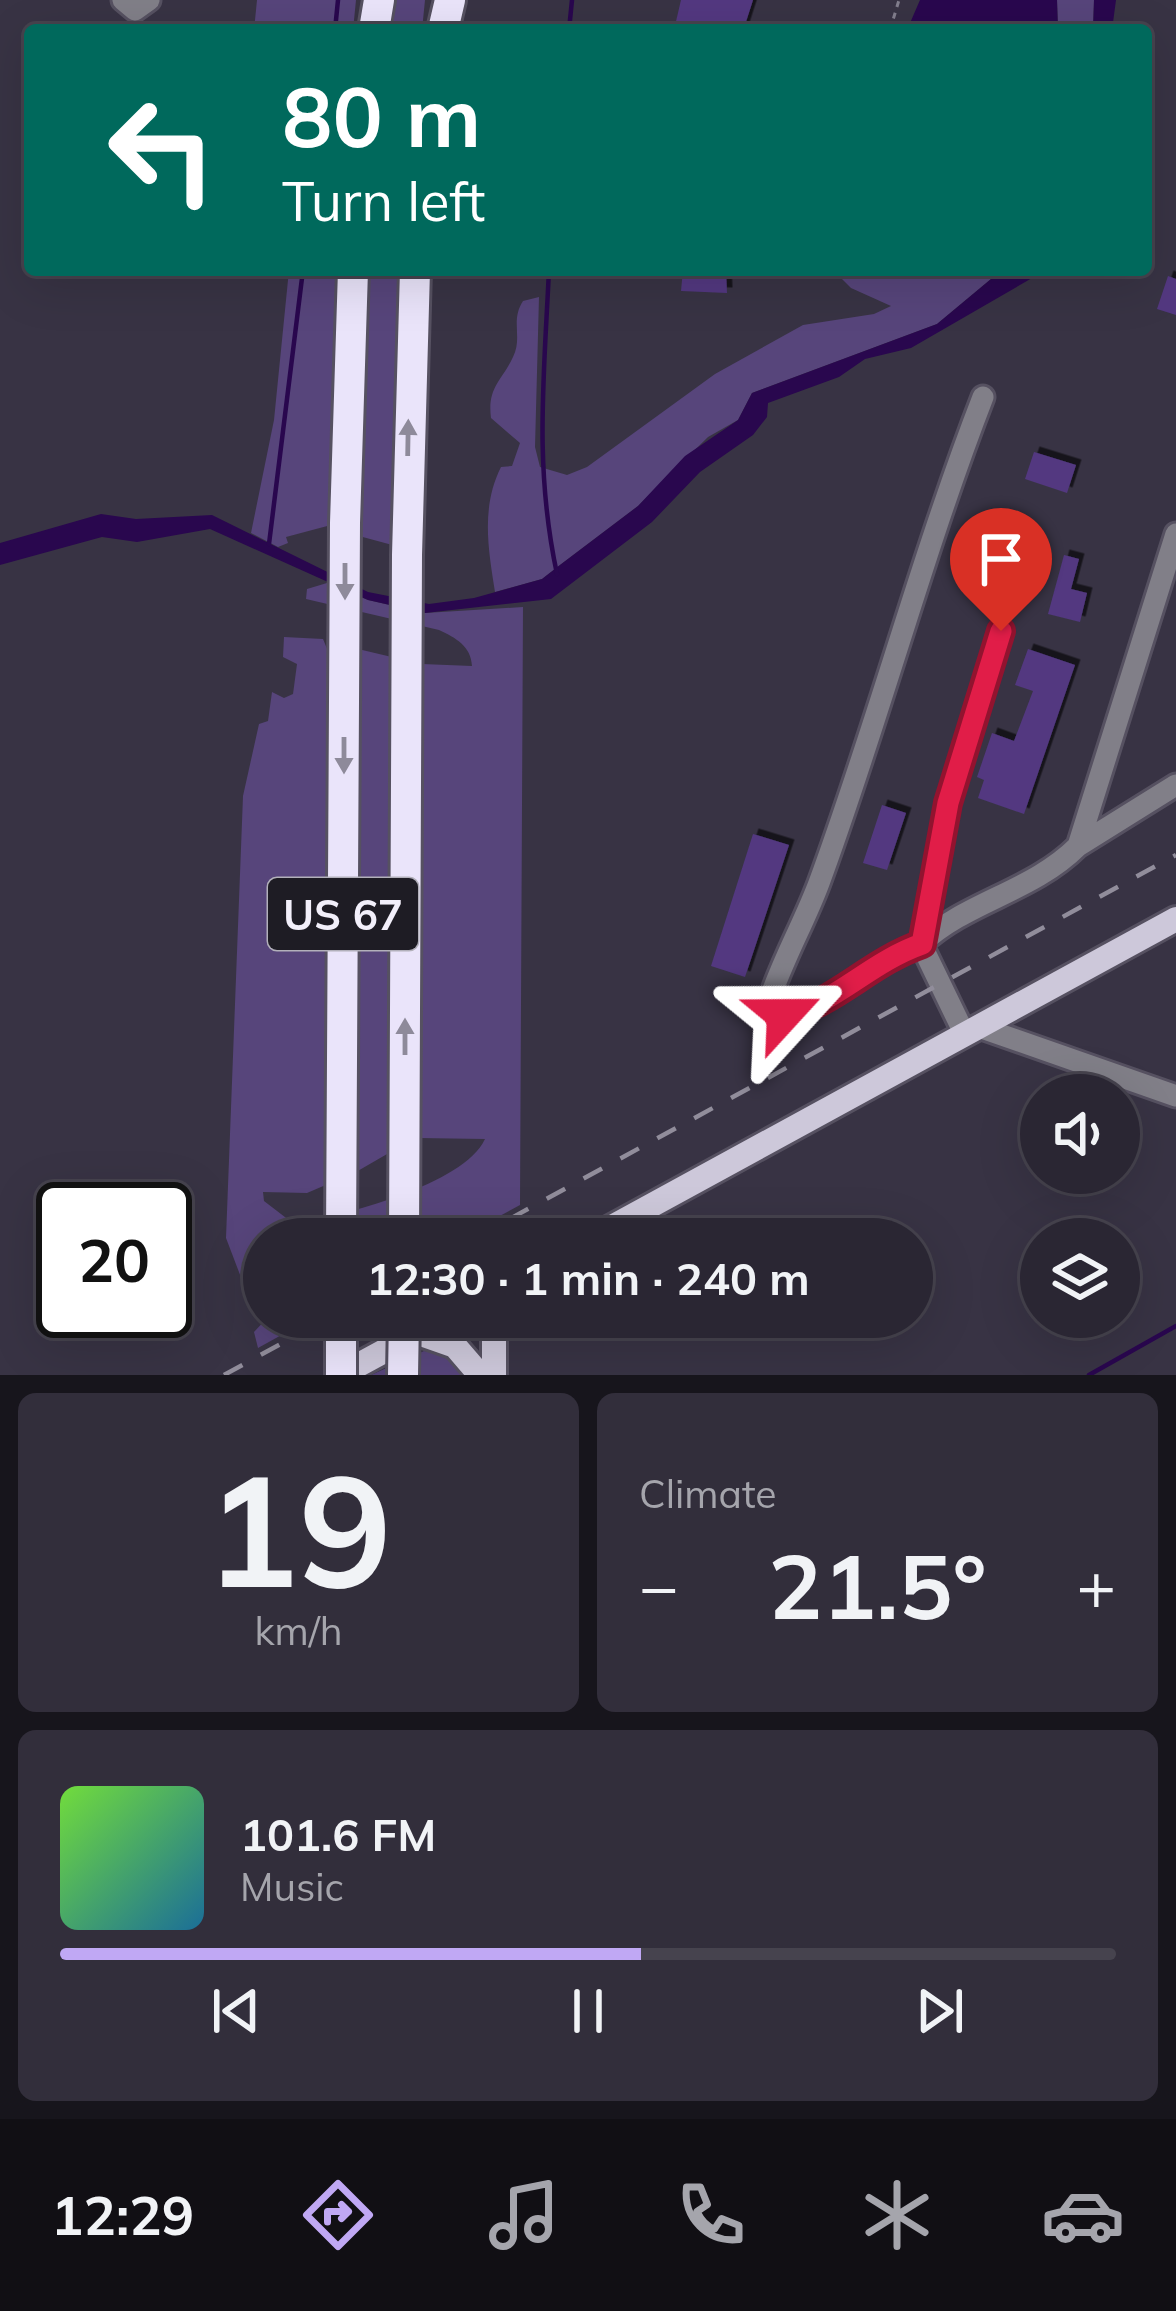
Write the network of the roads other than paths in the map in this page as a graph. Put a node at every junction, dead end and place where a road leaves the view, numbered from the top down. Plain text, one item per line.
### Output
1 (123, 0) edge
2 (149, 0) edge
3 (353, 276) edge
4 (415, 276) edge
5 (983, 397) dead end
6 (1176, 534) edge
7 (1001, 631) dead end
8 (1176, 785) edge
9 (1078, 846) junction
10 (1176, 919) edge
11 (922, 944) junction
12 (972, 1031) junction
13 (1176, 1096) edge
14 (341, 1218) edge
15 (404, 1218) edge
16 (629, 1218) edge
17 (341, 1338) edge
18 (393, 1338) edge
19 (409, 1338) edge
20 (438, 1338) edge
21 (494, 1338) edge
22 (341, 1375) edge
23 (404, 1375) edge
24 (480, 1375) edge
25 (494, 1375) edge

1 - 2 street
3 -> 14 highway, US 67
15 -> 4 highway, US 67
5 - 11 street
6 - 9 street
7 - 11 street
8 - 9 street
9 - 11 street
10 - 12 main road
11 - 12 street
12 - 13 street
12 - 16 main road
17 - 22 highway, bridge
18 - 22 main road
19 - 23 highway, bridge
20 - 24 main road
21 - 25 main road

